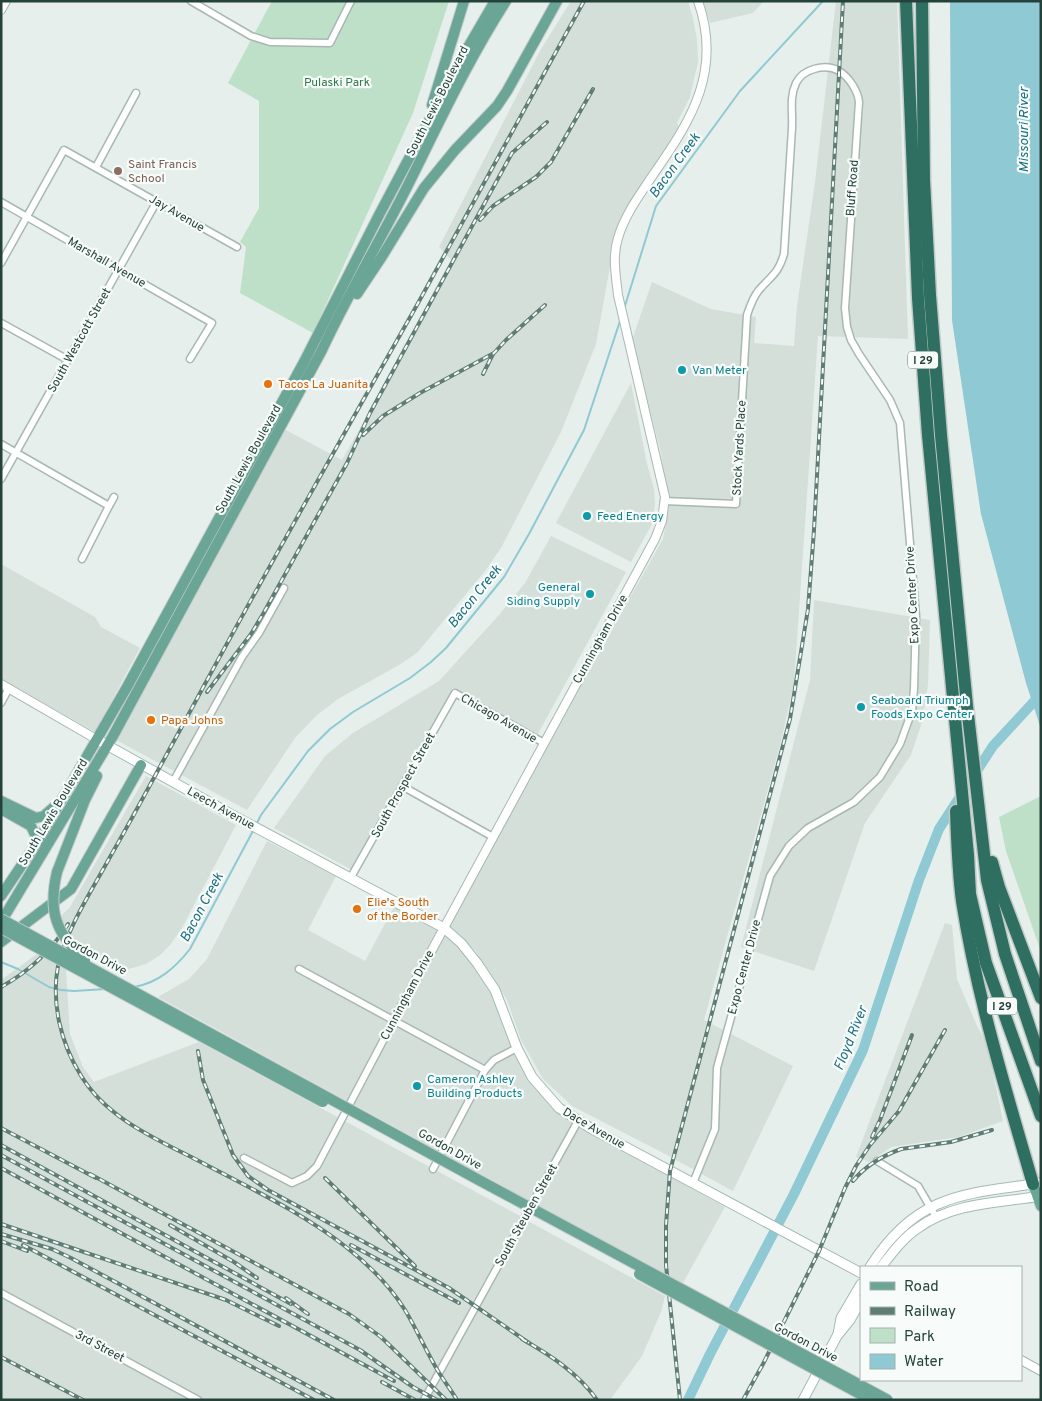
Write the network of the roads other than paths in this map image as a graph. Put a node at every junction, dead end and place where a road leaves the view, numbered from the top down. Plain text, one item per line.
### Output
1 (6, 1) edge
2 (191, 1) edge
3 (351, 1) edge
4 (464, 1) edge
5 (495, 1) edge
6 (506, 1) edge
7 (557, 1) edge
8 (698, 1) edge
9 (906, 1) edge
10 (922, 1) edge
11 (1, 10) edge
12 (136, 94) dead end
13 (417, 143) junction
14 (96, 167) junction
15 (157, 201) junction
16 (1, 202) edge
17 (27, 216) junction
18 (237, 247) dead end
19 (1, 263) edge
20 (118, 269) junction
21 (747, 320) joint
22 (1, 322) edge
23 (851, 340) joint
24 (322, 350) junction
25 (190, 359) dead end
26 (68, 360) junction
27 (1, 444) edge
28 (16, 452) junction
29 (1, 479) edge
30 (114, 497) dead end
31 (664, 501) junction
32 (109, 506) junction
33 (82, 559) dead end
34 (284, 588) dead end
35 (1, 684) edge
36 (9, 688) junction
37 (455, 693) joint
38 (1, 703) edge
39 (96, 738) junction
40 (544, 743) junction
41 (108, 745) junction
42 (141, 765) junction
43 (173, 782) junction
44 (402, 786) junction
45 (63, 797) junction
46 (1, 801) edge
47 (1, 809) edge
48 (36, 818) junction
49 (40, 837) junction
50 (493, 837) junction
51 (49, 843) junction
52 (351, 877) junction
53 (991, 877) junction
54 (1, 896) edge
55 (966, 898) junction
56 (1, 920) edge
57 (1, 928) edge
58 (444, 928) junction
59 (1, 942) edge
60 (299, 969) dead end
61 (117, 981) junction
62 (1041, 998) edge
63 (394, 1020) junction
64 (517, 1048) junction
65 (1041, 1062) edge
66 (485, 1070) junction
67 (1041, 1116) edge
68 (578, 1120) junction
69 (244, 1158) dead end
70 (877, 1161) dead end
71 (433, 1169) dead end
72 (693, 1183) junction
73 (1037, 1183) edge
74 (1040, 1200) edge
75 (930, 1207) junction
76 (936, 1217) junction
77 (871, 1266) edge
78 (882, 1266) edge
79 (860, 1272) edge
80 (860, 1286) edge
81 (1, 1293) edge
82 (860, 1302) edge
83 (837, 1336) junction
84 (1022, 1361) edge
85 (1041, 1371) edge
86 (194, 1399) edge
87 (424, 1400) edge
88 (803, 1400) edge
89 (871, 1400) edge
90 (888, 1400) edge

1 - 11 street
2 - 3 street
4 - 13 main road
5 - 13 main road, South Lewis Boulevard
6 - 24 main road, South Lewis Boulevard
7 - 24 main road
8 - 31 street, Cunningham Drive
9 - 55 highway, I 29
10 - 53 highway, I 29
12 - 14 street
13 - 39 main road, South Lewis Boulevard
14 - 15 street, Jay Avenue
14 - 17 street, Jay Avenue
15 - 18 street, Jay Avenue
15 - 20 street, South Westcott Street
16 - 17 street, Marshall Avenue
17 - 19 street
17 - 20 street, Marshall Avenue
20 - 25 street, Marshall Avenue
20 - 26 street, South Westcott Street
21 - 23 street, Bluff Road
21 - 31 street, Stock Yards Place
22 - 26 street
23 - 72 street, Expo Center Drive
24 - 41 main road, South Lewis Boulevard
26 - 28 street, South Westcott Street
27 - 28 street
28 - 29 street, South Westcott Street
28 - 32 street
30 - 32 street
31 - 40 street, Cunningham Drive
32 - 33 street
34 - 43 street
35 - 36 street, Leech Avenue
36 - 38 street
36 - 39 street, Leech Avenue
37 - 40 street, Chicago Avenue
37 - 44 street, South Prospect Street
39 - 41 main road, Leech Avenue
39 - 45 main road, South Lewis Boulevard
40 - 50 street, Cunningham Drive
41 - 42 main road, Leech Avenue
41 - 51 main road, South Lewis Boulevard
41 - 61 main road, bridge
42 - 43 main road, Leech Avenue
42 - 59 main road
43 - 52 main road, Leech Avenue
44 - 50 street
44 - 52 street, South Prospect Street
45 - 48 main road
45 - 49 main road, South Lewis Boulevard
46 - 48 main road
47 - 49 main road
48 - 49 main road
49 - 51 main road
49 - 54 main road, South Lewis Boulevard
50 - 58 street, Cunningham Drive
51 - 56 main road, South Lewis Boulevard
52 - 58 main road, Leech Avenue
53 - 62 highway
53 - 65 highway, I 29
55 - 67 highway, I 29
55 - 73 highway
56 - 61 main road, Gordon Drive, bridge
57 - 89 main road, Gordon Drive, bridge
58 - 63 street, Cunningham Drive
58 - 64 main road, Dace Avenue
60 - 63 street
61 - 90 main road, Gordon Drive, bridge
63 - 66 street
63 - 69 street, Cunningham Drive
64 - 66 street
64 - 68 main road, Dace Avenue
66 - 71 street
68 - 72 main road, Dace Avenue
68 - 87 street, South Steuben Street
70 - 75 street
72 - 79 main road, Dace Avenue
73 - 74 main road
73 - 75 main road
74 - 76 main road
75 - 76 street
75 - 77 main road
76 - 78 main road
80 - 83 main road
81 - 86 street, 3rd Street
82 - 83 main road
83 - 88 main road
84 - 85 street

